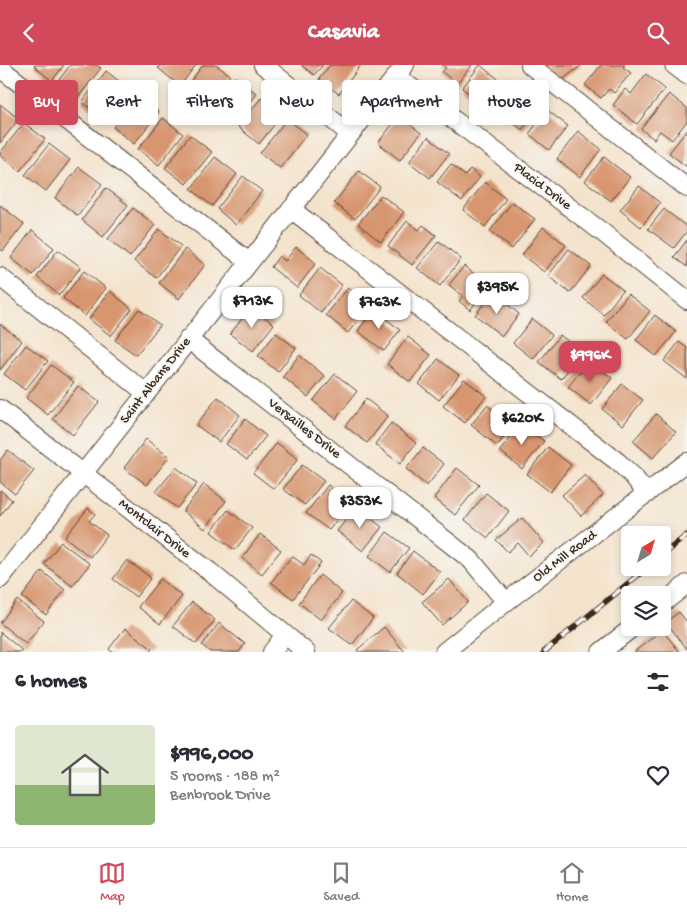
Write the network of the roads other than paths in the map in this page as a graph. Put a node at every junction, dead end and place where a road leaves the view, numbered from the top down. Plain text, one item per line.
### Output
1 (263, 65) edge
2 (530, 65) edge
3 (674, 65) edge
4 (0, 68) edge
5 (400, 70) edge
6 (687, 75) edge
7 (350, 134) junction
8 (687, 188) edge
9 (291, 209) junction
10 (249, 262) junction
11 (0, 277) edge
12 (687, 300) edge
13 (188, 339) junction
14 (146, 393) junction
15 (0, 409) edge
16 (687, 462) edge
17 (84, 474) junction
18 (647, 494) junction
19 (0, 579) edge
20 (687, 584) edge
21 (671, 597) edge
22 (506, 602) junction
23 (286, 635) junction
24 (621, 636) edge
25 (272, 652) edge
26 (306, 652) edge
27 (444, 652) edge
28 (601, 652) edge

1 - 7 street
2 - 8 street
3 - 6 street
4 - 10 street
5 - 7 street, Saint Albans Drive
5 - 12 street, Placid Drive
7 - 9 street, Saint Albans Drive
9 - 10 street, Saint Albans Drive
9 - 18 street
10 - 13 street, Saint Albans Drive
11 - 14 street
13 - 14 street, Saint Albans Drive
13 - 22 street, Versailles Drive
14 - 17 street, Saint Albans Drive
15 - 17 street, Montclair Drive
16 - 18 street, Old Mill Road
17 - 19 street, Saint Albans Drive
17 - 23 street, Montclair Drive
18 - 22 street, Old Mill Road
20 - 21 street
22 - 27 street, Old Mill Road
23 - 25 street
23 - 26 street, Montclair Drive
24 - 28 street

